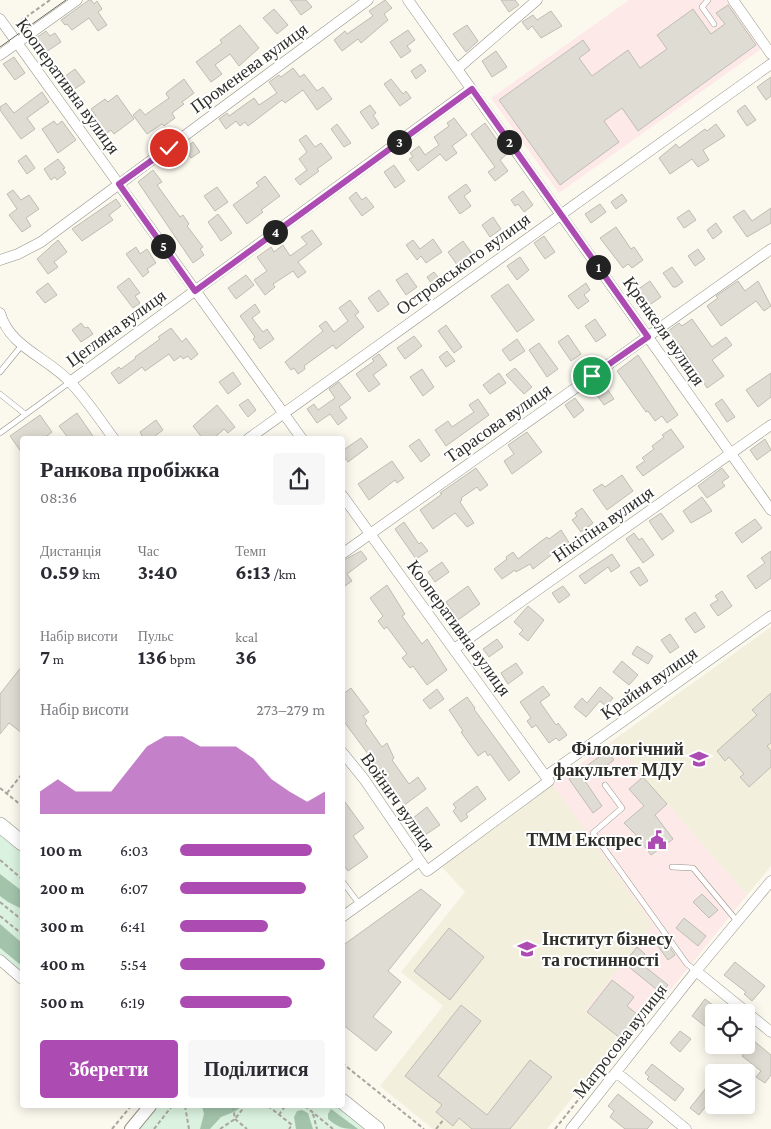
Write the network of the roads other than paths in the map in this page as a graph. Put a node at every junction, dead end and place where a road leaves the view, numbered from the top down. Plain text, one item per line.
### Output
1 (77, 0) edge
2 (368, 0) edge
3 (408, 0) edge
4 (536, 0) edge
5 (708, 0) edge
6 (733, 0) edge
7 (0, 19) edge
8 (714, 24) dead end
9 (16, 43) junction
10 (771, 54) edge
11 (0, 55) edge
12 (771, 64) edge
13 (457, 69) junction
14 (472, 89) junction
15 (119, 184) junction
16 (561, 215) junction
17 (771, 249) edge
18 (0, 260) edge
19 (195, 291) junction
20 (0, 313) edge
21 (648, 337) junction
22 (22, 345) junction
23 (0, 372) edge
24 (70, 382) junction
25 (0, 394) edge
26 (284, 413) junction
27 (26, 414) junction
28 (771, 425) edge
29 (0, 433) edge
30 (112, 436) edge
31 (252, 436) edge
32 (300, 436) edge
33 (731, 454) junction
34 (345, 498) edge
35 (771, 510) edge
36 (371, 534) junction
37 (345, 552) edge
38 (771, 616) edge
39 (454, 649) junction
40 (345, 759) edge
41 (548, 779) junction
42 (605, 785) dead end
43 (0, 825) edge
44 (20, 841) edge
45 (420, 861) junction
46 (672, 867) dead end
47 (427, 871) joint
48 (770, 883) edge
49 (345, 885) edge
50 (360, 905) junction
51 (345, 915) edge
52 (737, 921) junction
53 (0, 960) edge
54 (696, 971) junction
55 (20, 977) edge
56 (771, 1032) edge
57 (616, 1072) junction
58 (345, 1103) edge
59 (148, 1108) edge
60 (132, 1129) edge
61 (377, 1129) edge
62 (571, 1129) edge
63 (686, 1129) edge

1 - 9 street
2 - 15 street, Променева вулиця
3 - 13 street, Кренкеля вулиця
4 - 13 street
5 - 8 lane
6 - 10 street
7 - 9 street, Кооперативна вулиця
9 - 11 street
9 - 15 street, Кооперативна вулиця
12 - 16 street, Островського вулиця
13 - 14 street, Кренкеля вулиця
14 - 16 street, Кренкеля вулиця
14 - 19 street, Цегляна вулиця
15 - 18 street, Променева вулиця
15 - 19 street, Кооперативна вулиця
16 - 21 street, Кренкеля вулиця
16 - 26 street, Островського вулиця
17 - 21 street, Тарасова вулиця
19 - 24 street, Цегляна вулиця
19 - 26 street, Кооперативна вулиця
20 - 22 street
21 - 33 street, Кренкеля вулиця
21 - 36 street, Тарасова вулиця
22 - 23 lane
22 - 24 street
24 - 27 lane
24 - 30 street
25 - 27 lane
26 - 31 street, Островського вулиця
26 - 32 street, Кооперативна вулиця
27 - 29 lane
28 - 33 street, Нікітіна вулиця
33 - 35 street, Кренкеля вулиця
33 - 39 street, Нікітіна вулиця
34 - 36 street, Кооперативна вулиця
36 - 37 street, Тарасова вулиця
36 - 39 street, Кооперативна вулиця
38 - 41 street, Крайня вулиця
39 - 41 street, Кооперативна вулиця
40 - 45 street, Войнич вулиця
41 - 47 street, Крайня вулиця
42 - 54 lane
43 - 44 main road
45 - 47 street, Войнич вулиця
45 - 50 street
46 - 52 lane
48 - 52 street, Матросова вулиця
49 - 50 lane
50 - 51 street
52 - 54 street, Матросова вулиця
53 - 55 street
54 - 56 street
54 - 57 street, Матросова вулиця
57 - 62 street, Матросова вулиця
57 - 63 street
58 - 61 main road
59 - 60 street

